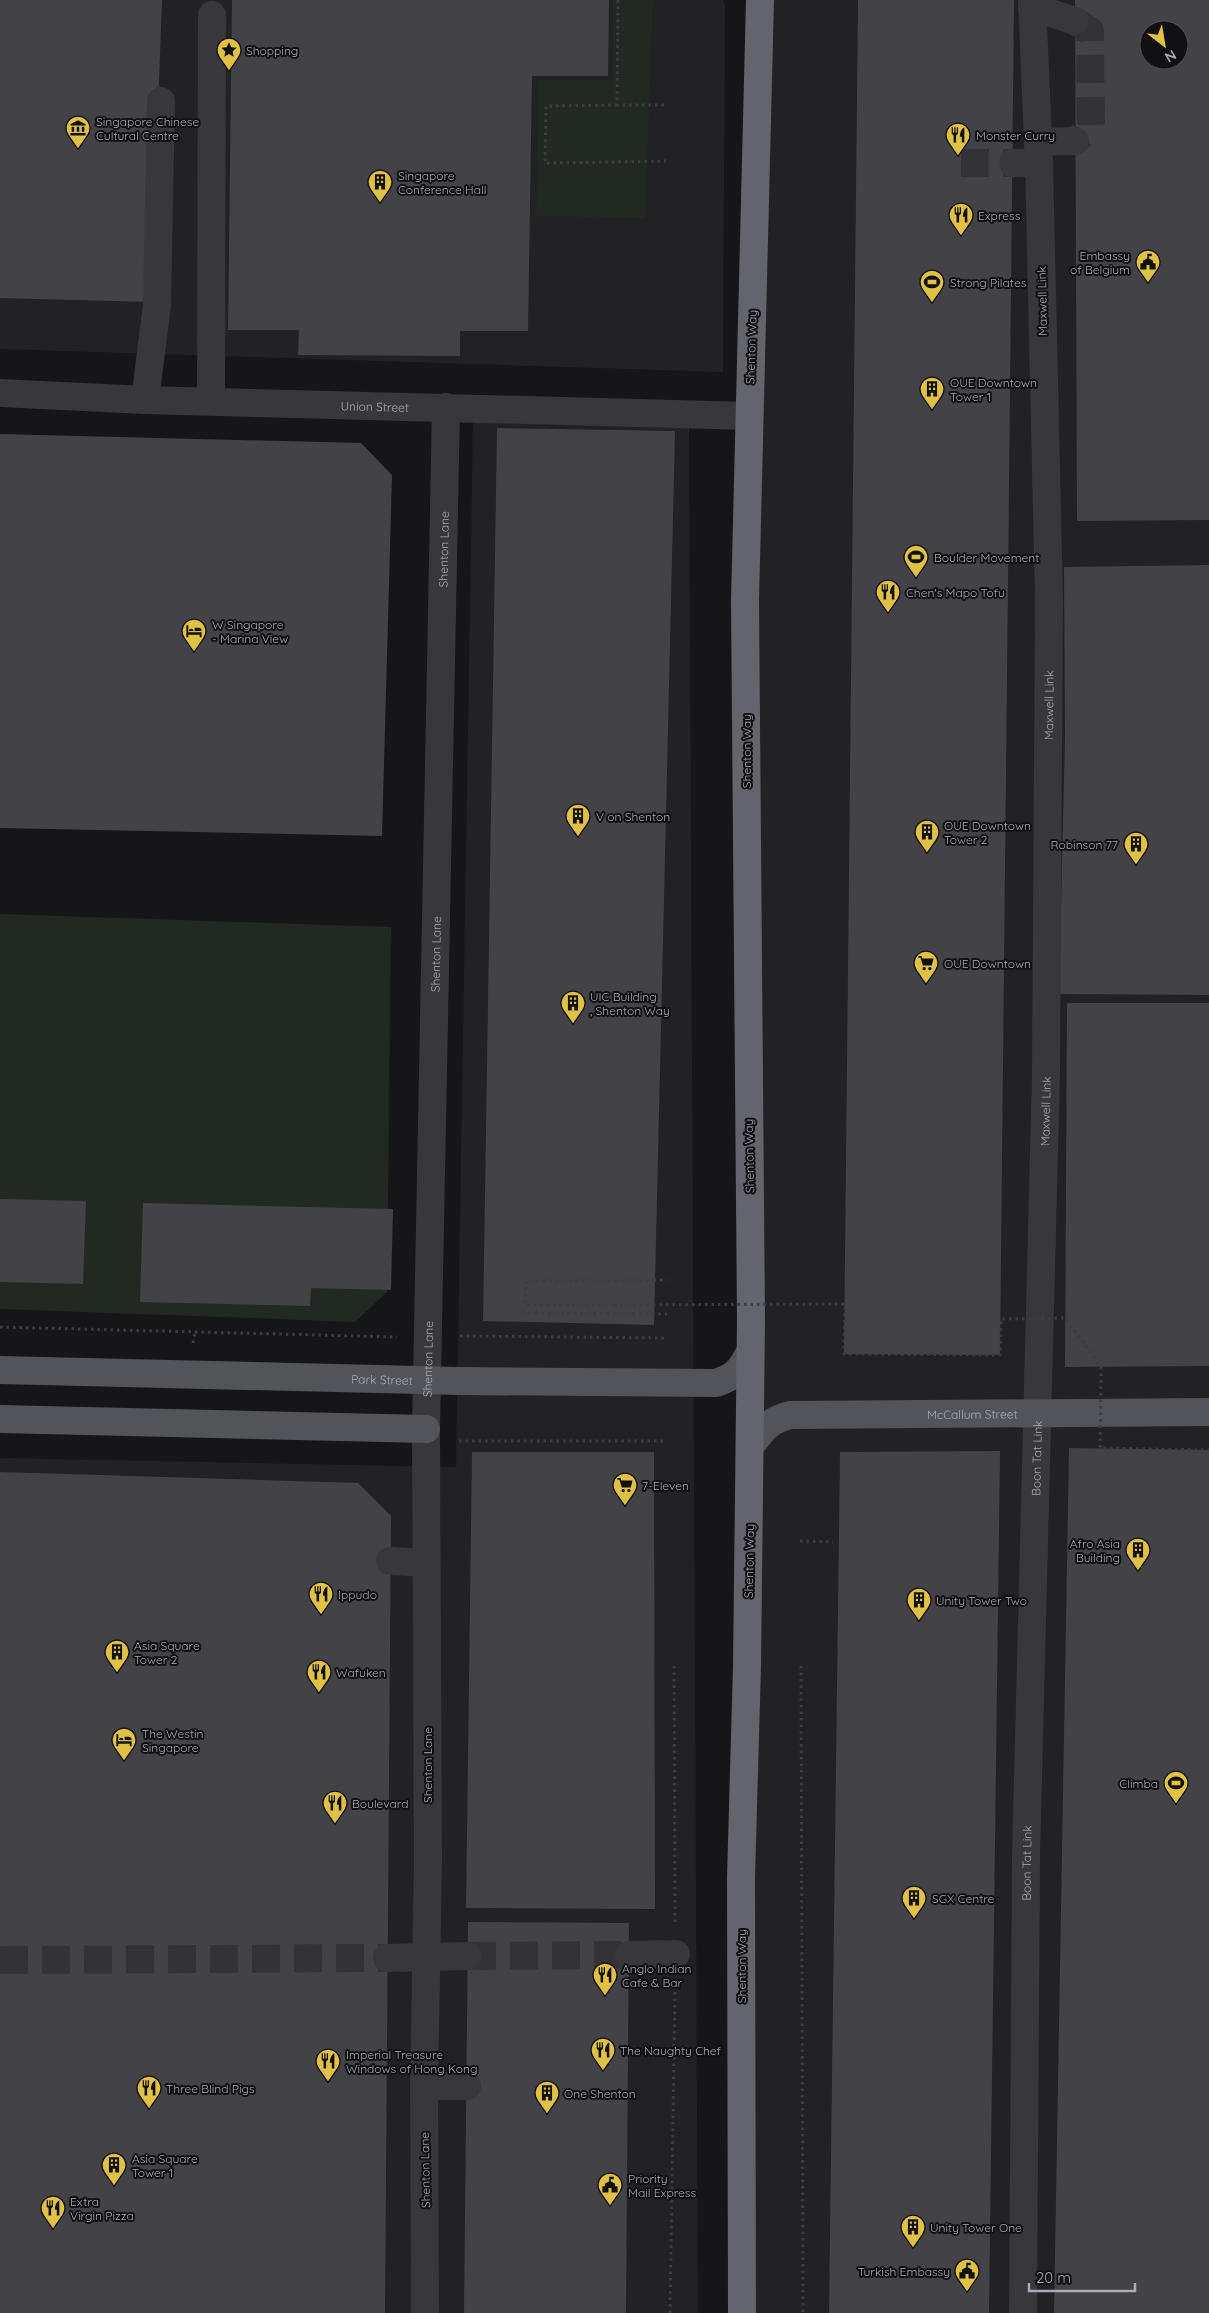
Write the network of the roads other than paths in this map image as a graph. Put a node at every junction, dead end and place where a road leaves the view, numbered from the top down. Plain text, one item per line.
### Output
1 (760, 0) edge
2 (1032, 4) edge
3 (212, 15) dead end
4 (1075, 21) tunnel mouth
5 (161, 101) dead end
6 (1076, 141) tunnel mouth
7 (1039, 153) junction
8 (1013, 163) tunnel mouth
9 (0, 393) edge
10 (145, 400) junction
11 (211, 401) junction
12 (446, 407) junction
13 (749, 416) junction
14 (750, 1352) junction
15 (0, 1370) edge
16 (427, 1381) junction
17 (1209, 1412) edge
18 (1038, 1413) junction
19 (0, 1419) edge
20 (426, 1430) junction
21 (750, 1447) junction
22 (390, 1561) dead end
23 (426, 1563) junction
24 (676, 1954) road end
25 (629, 1955) tunnel mouth
26 (468, 1956) tunnel mouth
27 (426, 1957) junction
28 (388, 1958) tunnel mouth
29 (424, 2086) junction
30 (467, 2086) dead end
31 (425, 2313) edge
32 (742, 2313) edge
33 (1023, 2313) edge

1 - 13 highway, Shenton Way
2 - 4 street
2 - 7 street, Maxwell Link
3 - 11 street
5 - 10 street
6 - 7 street
7 - 8 street
7 - 18 street, Maxwell Link
9 - 10 street, Union Street
10 - 11 street, Union Street
11 - 12 street, Union Street
12 - 13 street, Union Street
12 - 16 street, Shenton Lane
13 - 14 highway, Shenton Way
14 - 16 main road, Park Street
14 - 21 highway, Shenton Way
15 - 16 main road, Park Street
16 - 20 street, Shenton Lane
17 - 18 main road, McCallum Street
18 - 21 main road, McCallum Street
18 - 33 street, Boon Tat Link
19 - 20 main road
20 - 23 street, Shenton Lane
21 - 32 highway, Shenton Way
22 - 23 street
23 - 27 street, Shenton Lane
24 - 25 street
26 - 27 street
27 - 28 street
27 - 29 street, Shenton Lane
29 - 30 street
29 - 31 street, Shenton Lane

